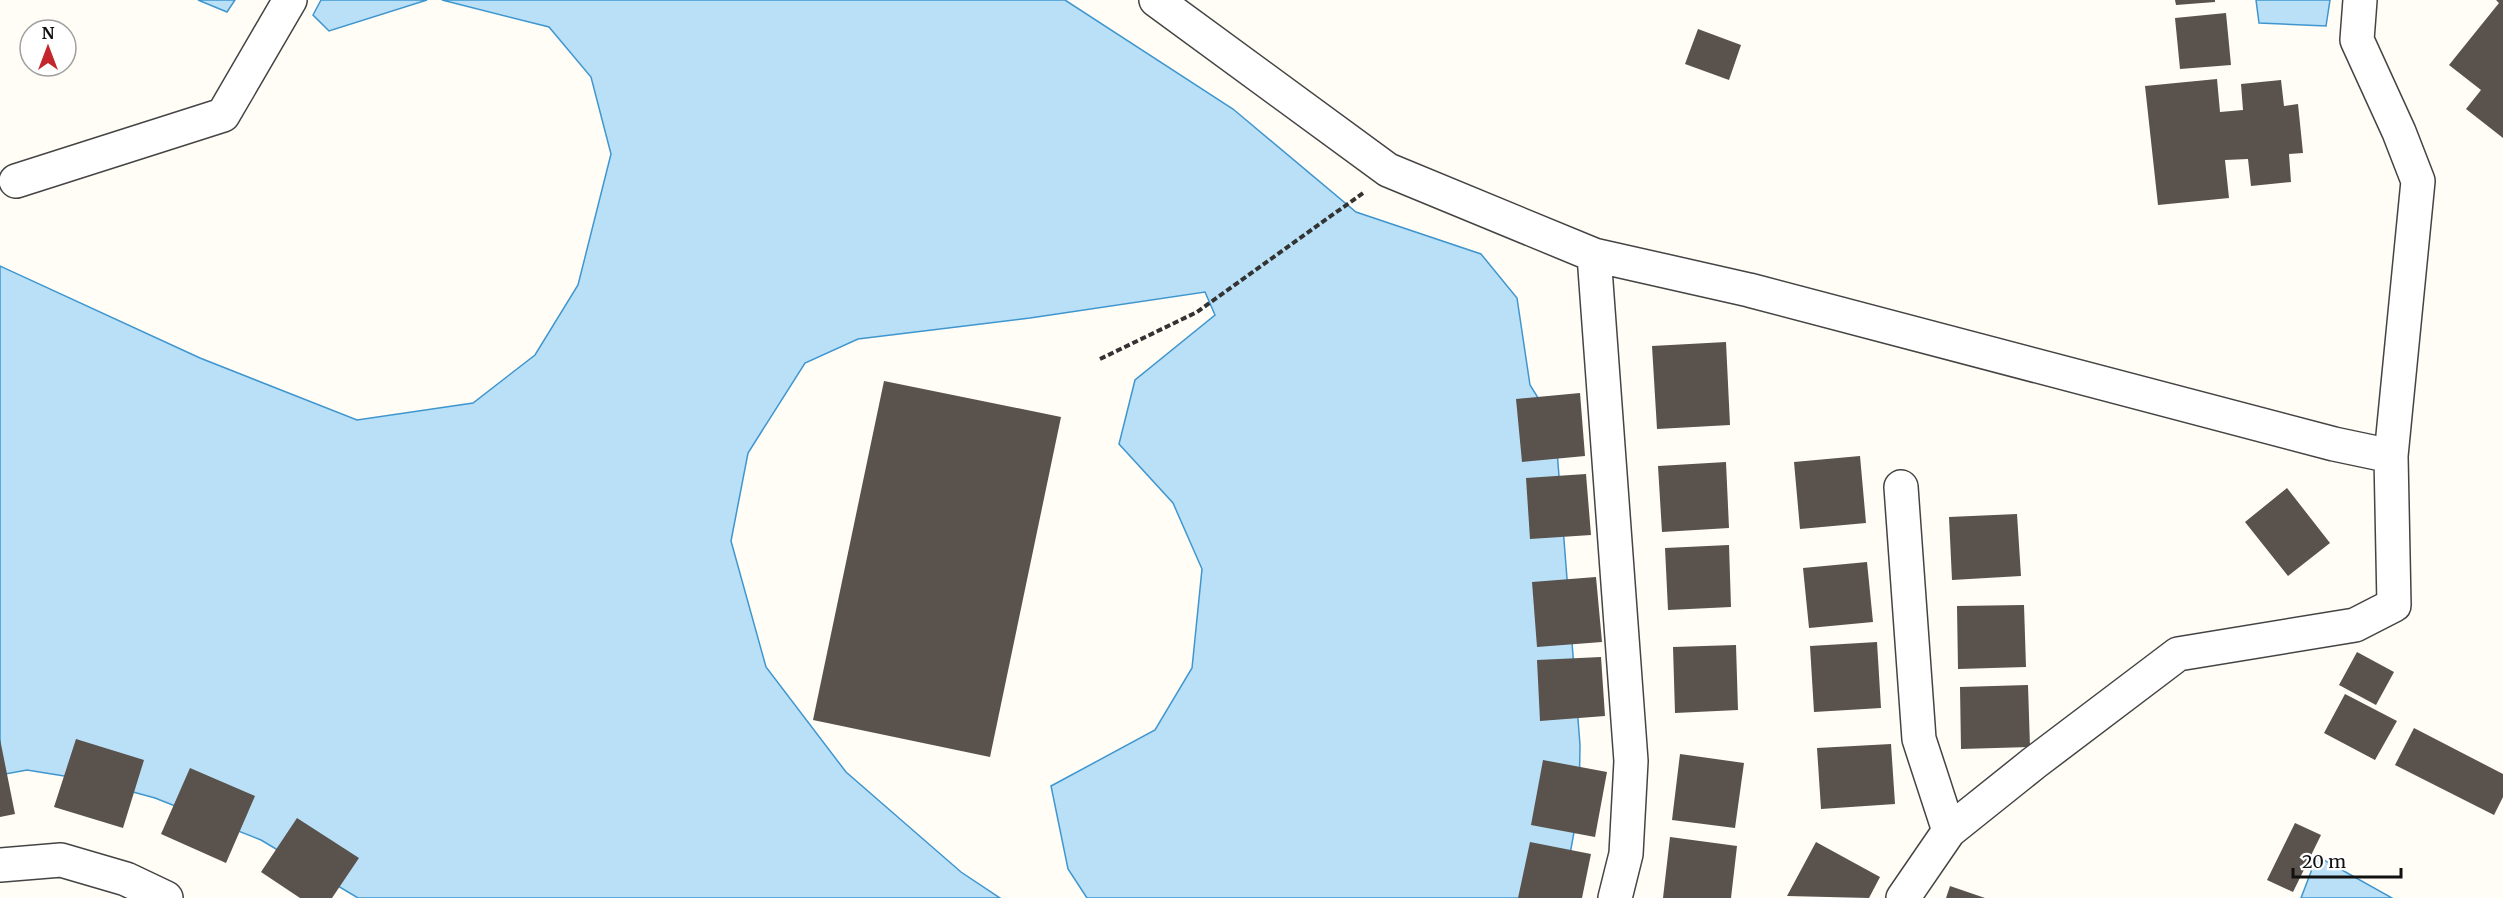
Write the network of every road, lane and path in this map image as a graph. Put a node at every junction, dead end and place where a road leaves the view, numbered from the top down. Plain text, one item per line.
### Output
1 (290, 0) edge
2 (1156, 0) edge
3 (2360, 0) edge
4 (16, 182) dead end
5 (1357, 198) dead end
6 (1594, 255) junction
7 (1100, 359) dead end
8 (2391, 456) junction
9 (1901, 487) dead end
10 (1949, 831) junction
11 (0, 865) edge
12 (166, 898) edge
13 (1615, 898) edge
14 (1903, 898) edge

1 - 4 lane
2 - 6 lane
3 - 8 lane
5 - 7 path
6 - 8 lane
6 - 13 lane
8 - 10 lane
9 - 10 lane
10 - 14 lane
11 - 12 lane

